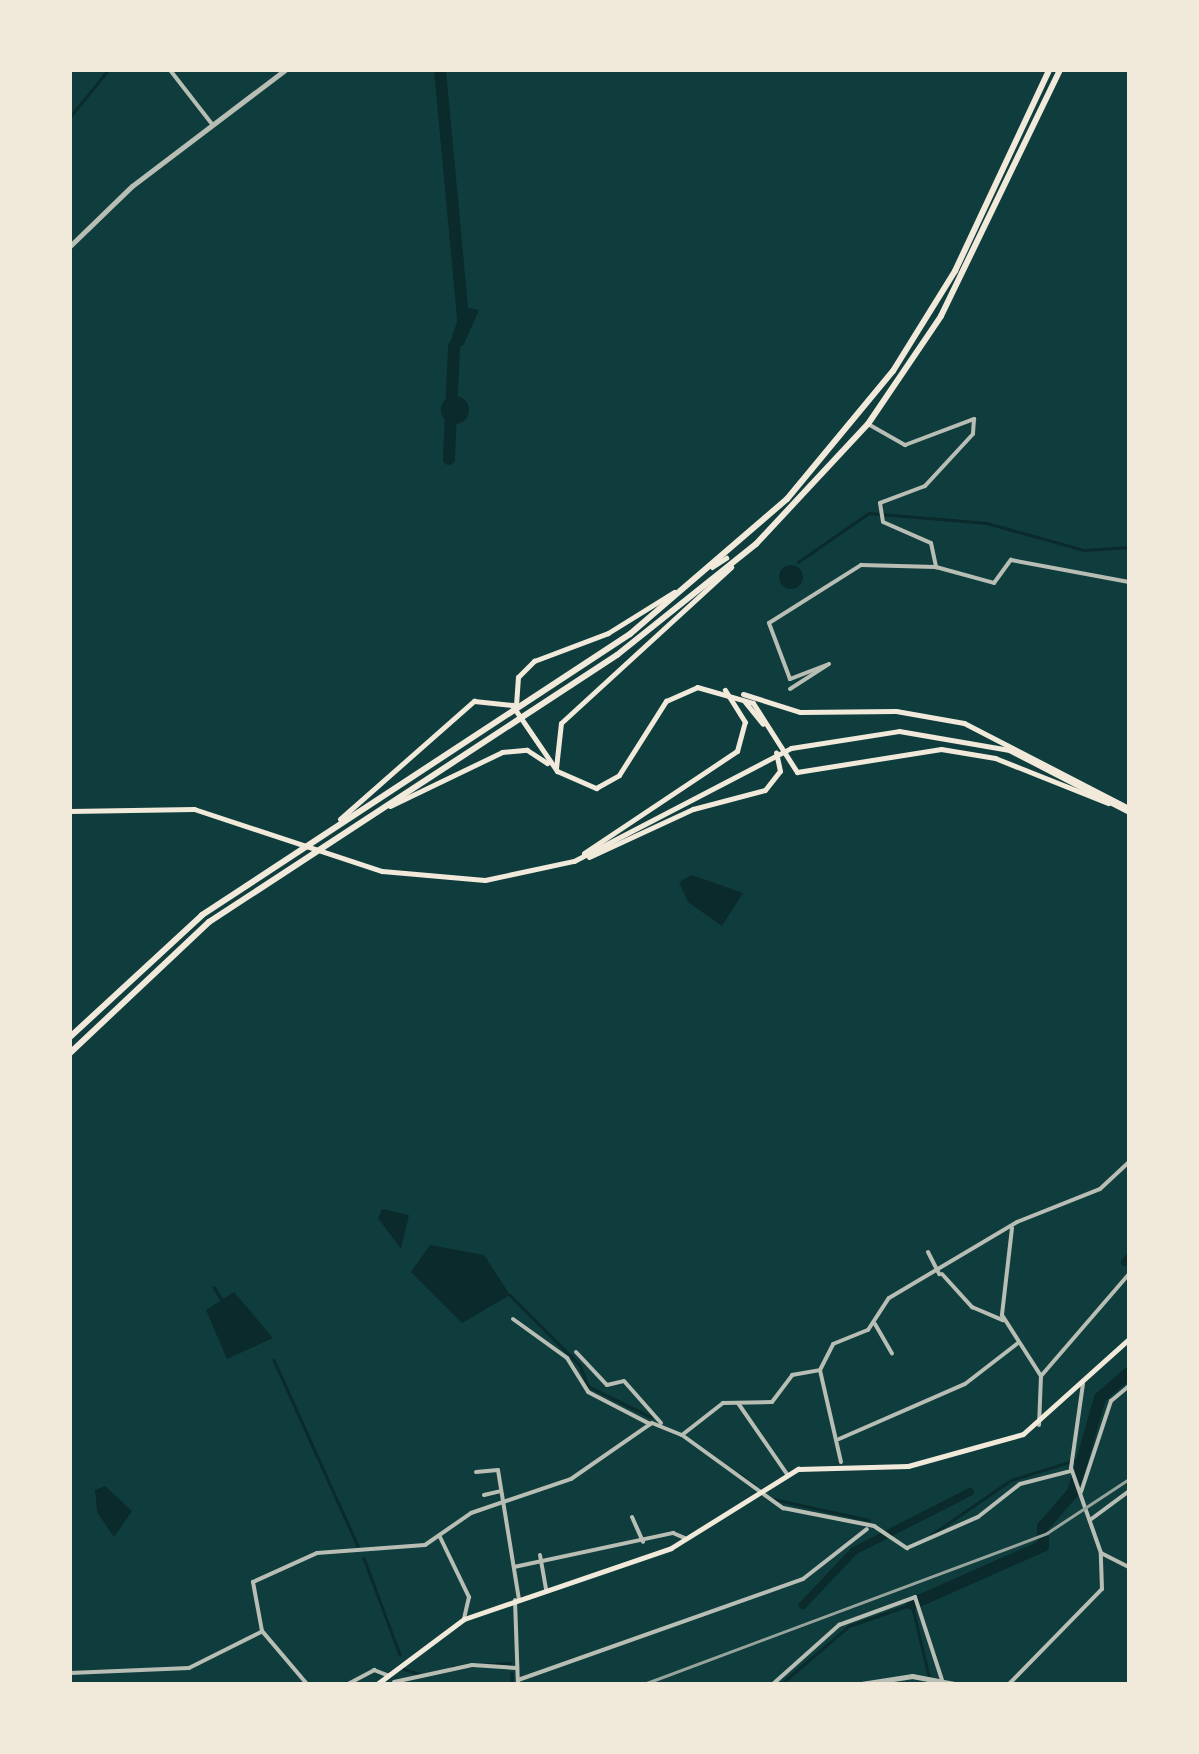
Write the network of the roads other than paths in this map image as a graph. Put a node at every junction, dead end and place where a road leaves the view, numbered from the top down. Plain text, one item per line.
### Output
1 (170, 70) edge
2 (285, 70) edge
3 (1049, 70) edge
4 (1060, 70) edge
5 (212, 124) junction
6 (70, 246) edge
7 (868, 424) junction
8 (726, 558) junction
9 (732, 566) junction
10 (936, 568) junction
11 (1129, 582) edge
12 (723, 688) junction
13 (790, 688) dead end
14 (736, 693) junction
15 (513, 703) junction
16 (784, 766) junction
17 (557, 771) junction
18 (1120, 807) junction
19 (70, 810) edge
20 (1129, 810) edge
21 (340, 819) junction
22 (356, 822) junction
23 (574, 861) junction
24 (70, 1038) edge
25 (70, 1052) edge
26 (1129, 1162) edge
27 (1012, 1228) junction
28 (928, 1252) dead end
29 (940, 1273) junction
30 (1129, 1274) edge
31 (513, 1319) dead end
32 (1003, 1320) junction
33 (875, 1324) junction
34 (1129, 1339) edge
35 (1018, 1343) junction
36 (576, 1352) dead end
37 (892, 1353) dead end
38 (820, 1370) junction
39 (1041, 1376) junction
40 (1084, 1384) junction
41 (1129, 1386) edge
42 (738, 1403) junction
43 (661, 1423) junction
44 (650, 1424) junction
45 (1040, 1424) junction
46 (682, 1435) junction
47 (838, 1440) junction
48 (840, 1462) junction
49 (1071, 1470) junction
50 (476, 1472) dead end
51 (787, 1474) junction
52 (501, 1491) junction
53 (754, 1491) junction
54 (1080, 1491) junction
55 (1129, 1491) edge
56 (484, 1495) dead end
57 (503, 1508) junction
58 (632, 1516) dead end
59 (1090, 1520) junction
60 (867, 1529) junction
61 (440, 1536) junction
62 (685, 1538) junction
63 (643, 1542) junction
64 (1101, 1553) junction
65 (540, 1555) junction
66 (514, 1567) junction
67 (1129, 1567) edge
68 (546, 1591) junction
69 (517, 1600) junction
70 (464, 1619) junction
71 (262, 1631) junction
72 (516, 1668) junction
73 (70, 1672) edge
74 (387, 1675) junction
75 (939, 1680) junction
76 (518, 1682) edge
77 (395, 1683) edge
78 (307, 1684) edge
79 (348, 1684) edge
80 (377, 1684) edge
81 (773, 1684) edge
82 (860, 1684) edge
83 (954, 1684) edge
84 (1010, 1684) edge

1 - 5 street
2 - 5 street
3 - 8 highway
4 - 7 highway
5 - 6 street
7 - 9 highway
7 - 10 street
8 - 15 main road
8 - 21 highway
9 - 17 main road
9 - 22 highway
10 - 11 street
10 - 13 street
12 - 14 main road
12 - 17 main road
12 - 23 main road
14 - 16 main road
14 - 20 main road
15 - 17 main road
15 - 21 main road
16 - 18 main road
16 - 23 main road
17 - 22 main road
18 - 20 main road
18 - 23 main road
19 - 23 main road
21 - 24 highway
22 - 25 highway
26 - 27 street
27 - 29 street
27 - 32 street
28 - 29 street
29 - 32 street
29 - 33 street
30 - 39 street
31 - 44 street
32 - 35 street
33 - 37 street
33 - 38 street
34 - 40 main road
35 - 39 street
35 - 47 street
36 - 43 street
38 - 42 street
38 - 47 street
39 - 45 street
40 - 45 main road
40 - 49 street
41 - 54 street
42 - 46 street
42 - 51 street
43 - 44 street
43 - 46 street
44 - 57 street
45 - 48 main road
46 - 53 street
47 - 48 street
48 - 51 main road
49 - 54 street
49 - 60 street
50 - 52 street
51 - 53 main road
52 - 56 street
52 - 57 street
53 - 60 street
53 - 62 main road
54 - 59 street
55 - 59 street
57 - 61 street
57 - 66 street
58 - 63 street
59 - 64 street
60 - 76 street
61 - 70 street
61 - 71 street
62 - 63 street
62 - 68 main road
63 - 65 street
64 - 67 street
64 - 84 street
65 - 66 street
65 - 68 street
66 - 69 street
68 - 69 main road
69 - 70 main road
69 - 72 street
70 - 74 main road
71 - 73 street
71 - 78 street
72 - 76 street
72 - 77 street
74 - 77 street
74 - 79 street
74 - 80 main road
75 - 81 street
75 - 82 street
75 - 83 street

